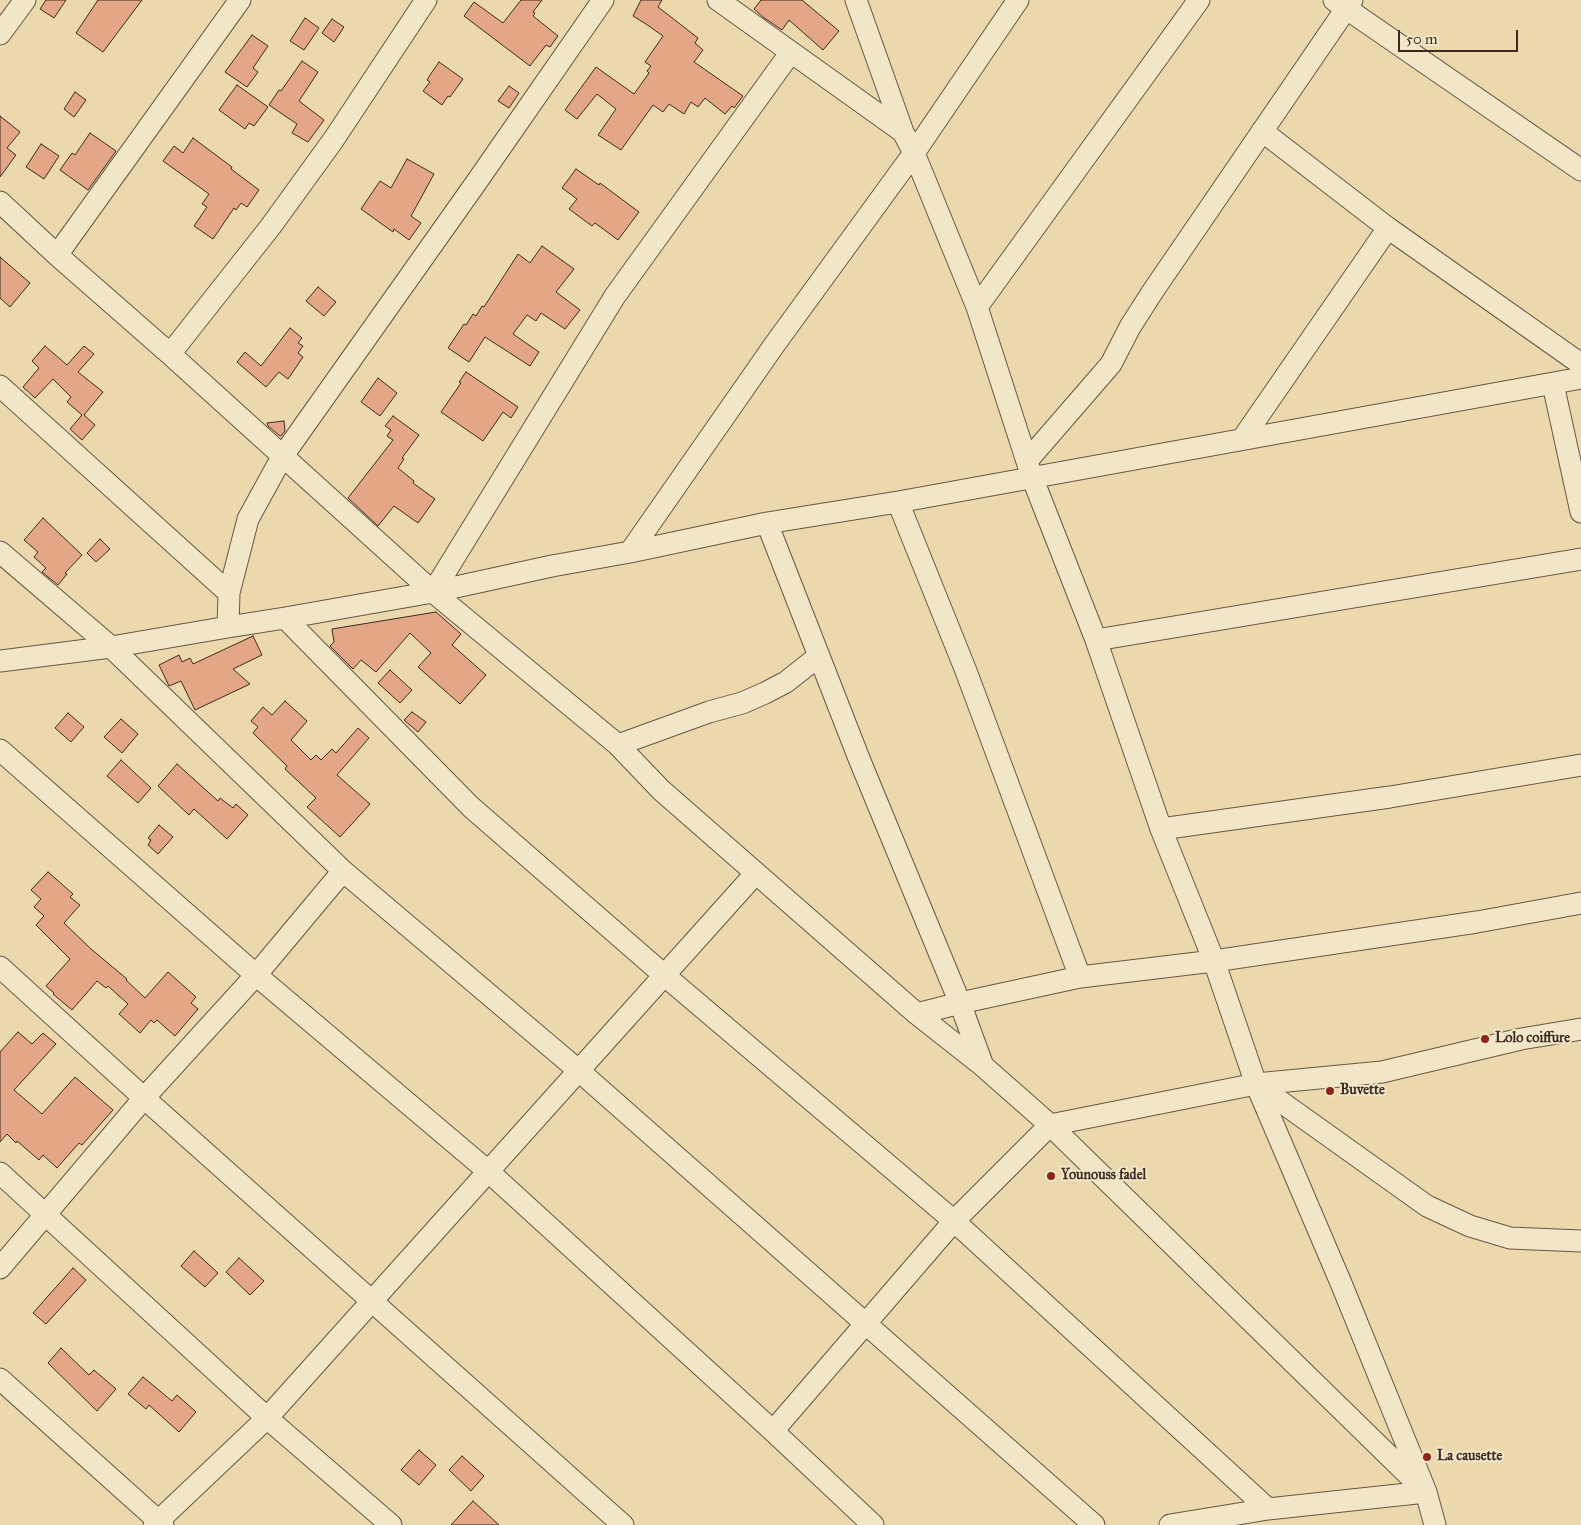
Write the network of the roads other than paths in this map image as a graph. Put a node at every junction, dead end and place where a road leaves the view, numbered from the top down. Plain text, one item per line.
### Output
1 (25, 0) edge
2 (240, 0) edge
3 (426, 0) edge
4 (603, 0) edge
5 (718, 0) edge
6 (856, 0) edge
7 (1018, 0) edge
8 (1199, 0) edge
9 (1344, 3) edge
10 (0, 34) edge
11 (791, 52) junction
12 (1262, 131) junction
13 (903, 132) junction
14 (914, 153) junction
15 (1581, 170) edge
16 (0, 202) edge
17 (1388, 228) junction
18 (57, 256) junction
19 (977, 307) junction
20 (170, 354) junction
21 (1581, 364) edge
22 (1581, 378) edge
23 (1553, 384) junction
24 (0, 386) edge
25 (1243, 438) junction
26 (282, 457) junction
27 (1029, 469) junction
28 (898, 502) junction
29 (1581, 512) edge
30 (767, 523) junction
31 (0, 552) edge
32 (630, 552) junction
33 (1581, 559) edge
34 (433, 592) junction
35 (229, 593) junction
36 (285, 618) junction
37 (228, 627) junction
38 (1096, 640) junction
39 (111, 648) junction
40 (819, 656) junction
41 (0, 661) edge
42 (618, 745) junction
43 (0, 750) edge
44 (1581, 765) edge
45 (1160, 829) junction
46 (343, 871) junction
47 (756, 873) junction
48 (1581, 903) edge
49 (1214, 961) junction
50 (0, 967) edge
51 (256, 975) junction
52 (664, 975) junction
53 (1080, 977) junction
54 (960, 1002) junction
55 (917, 1014) junction
56 (1581, 1029) edge
57 (983, 1066) junction
58 (578, 1070) junction
59 (1256, 1084) junction
60 (144, 1098) junction
61 (1050, 1125) junction
62 (489, 1172) junction
63 (0, 1173) edge
64 (46, 1214) junction
65 (954, 1221) junction
66 (1581, 1241) edge
67 (0, 1268) edge
68 (372, 1301) junction
69 (866, 1325) junction
70 (0, 1379) edge
71 (267, 1418) junction
72 (773, 1431) junction
73 (1426, 1492) junction
74 (1268, 1509) junction
75 (158, 1524) edge
76 (391, 1525) edge
77 (623, 1525) edge
78 (873, 1525) edge
79 (1094, 1525) edge
80 (1170, 1525) edge
81 (1435, 1525) edge

1 - 10 street
2 - 18 street
3 - 20 street
4 - 26 street
5 - 11 street
6 - 13 street
7 - 14 street
8 - 19 street
9 - 12 street
9 - 15 street
11 - 13 street
11 - 34 street
12 - 17 street
12 - 27 street
13 - 14 street
14 - 19 street
14 - 32 street
16 - 18 street
17 - 21 street
17 - 25 street
18 - 20 street
19 - 27 street
20 - 26 street
22 - 23 street
23 - 25 street
23 - 29 street
24 - 35 street
25 - 27 street
26 - 34 street
26 - 35 street
27 - 28 street
27 - 38 street
28 - 30 street
28 - 53 street
30 - 32 street
30 - 40 street
31 - 39 street
32 - 34 street
33 - 38 street
34 - 36 street
34 - 42 street
35 - 37 street
36 - 37 street
36 - 52 street
37 - 39 street
38 - 45 street
39 - 41 street
39 - 46 street
40 - 42 street
40 - 54 street
42 - 47 street
43 - 51 street
44 - 45 street
45 - 49 street
46 - 51 street
46 - 58 street
47 - 52 street
47 - 55 street
48 - 49 street
49 - 53 street
49 - 59 street
50 - 60 street
51 - 60 street
51 - 62 street
52 - 58 street
52 - 65 street
53 - 54 street
54 - 55 street
54 - 57 street
55 - 57 street
56 - 59 street
57 - 61 street
58 - 62 street
58 - 69 street
59 - 61 street
59 - 66 street
59 - 73 street
60 - 64 street
60 - 68 street
61 - 65 street
61 - 73 street
62 - 68 street
62 - 72 street
63 - 64 street
64 - 67 street
64 - 71 street
65 - 69 street
65 - 74 street
68 - 71 street
68 - 77 street
69 - 72 street
69 - 79 street
70 - 75 street
71 - 75 street
71 - 76 street
72 - 78 street
73 - 74 street
73 - 81 street
74 - 80 street

